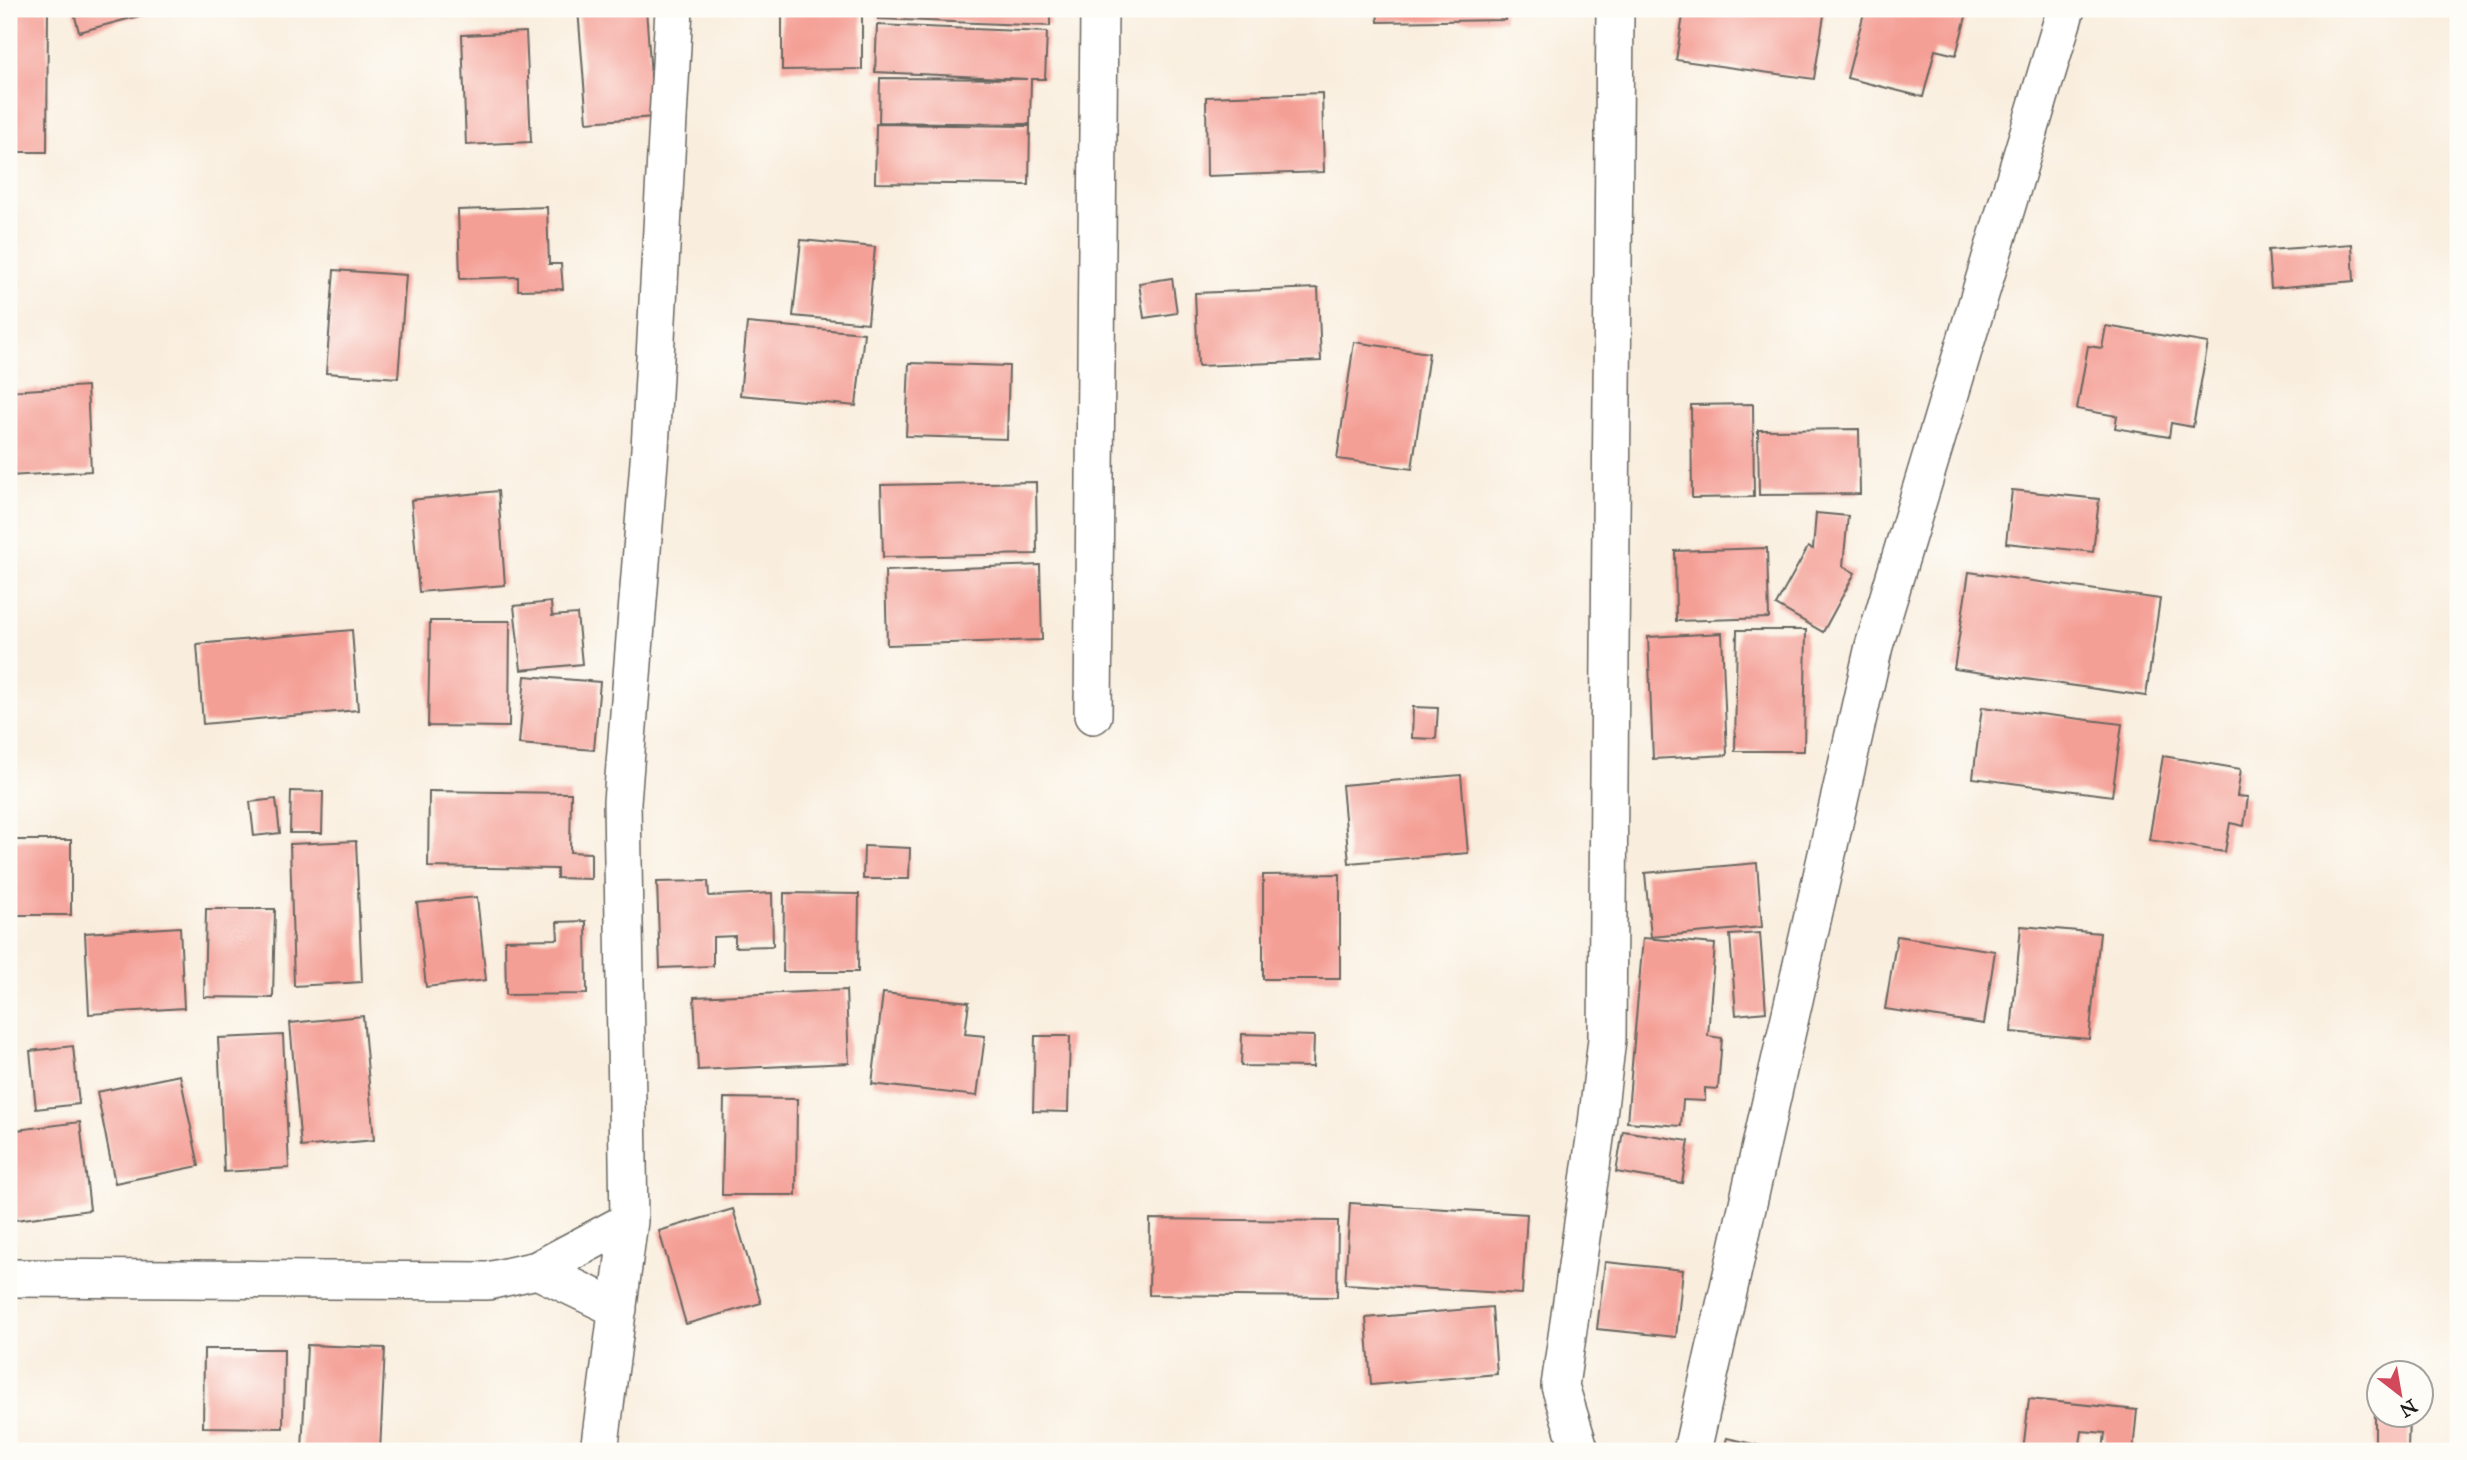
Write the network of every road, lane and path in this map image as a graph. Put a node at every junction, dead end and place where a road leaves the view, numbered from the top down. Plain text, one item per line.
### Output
1 (674, 9) edge
2 (1098, 9) edge
3 (1615, 9) edge
4 (2066, 9) edge
5 (1093, 715) dead end
6 (629, 1220) junction
7 (537, 1270) junction
8 (9, 1278) edge
9 (618, 1309) junction
10 (599, 1451) edge
11 (1580, 1451) edge
12 (1692, 1451) edge

1 - 6 street
2 - 5 street
3 - 11 street
4 - 12 street
6 - 7 street
6 - 9 street
7 - 8 street
7 - 9 street
9 - 10 street

